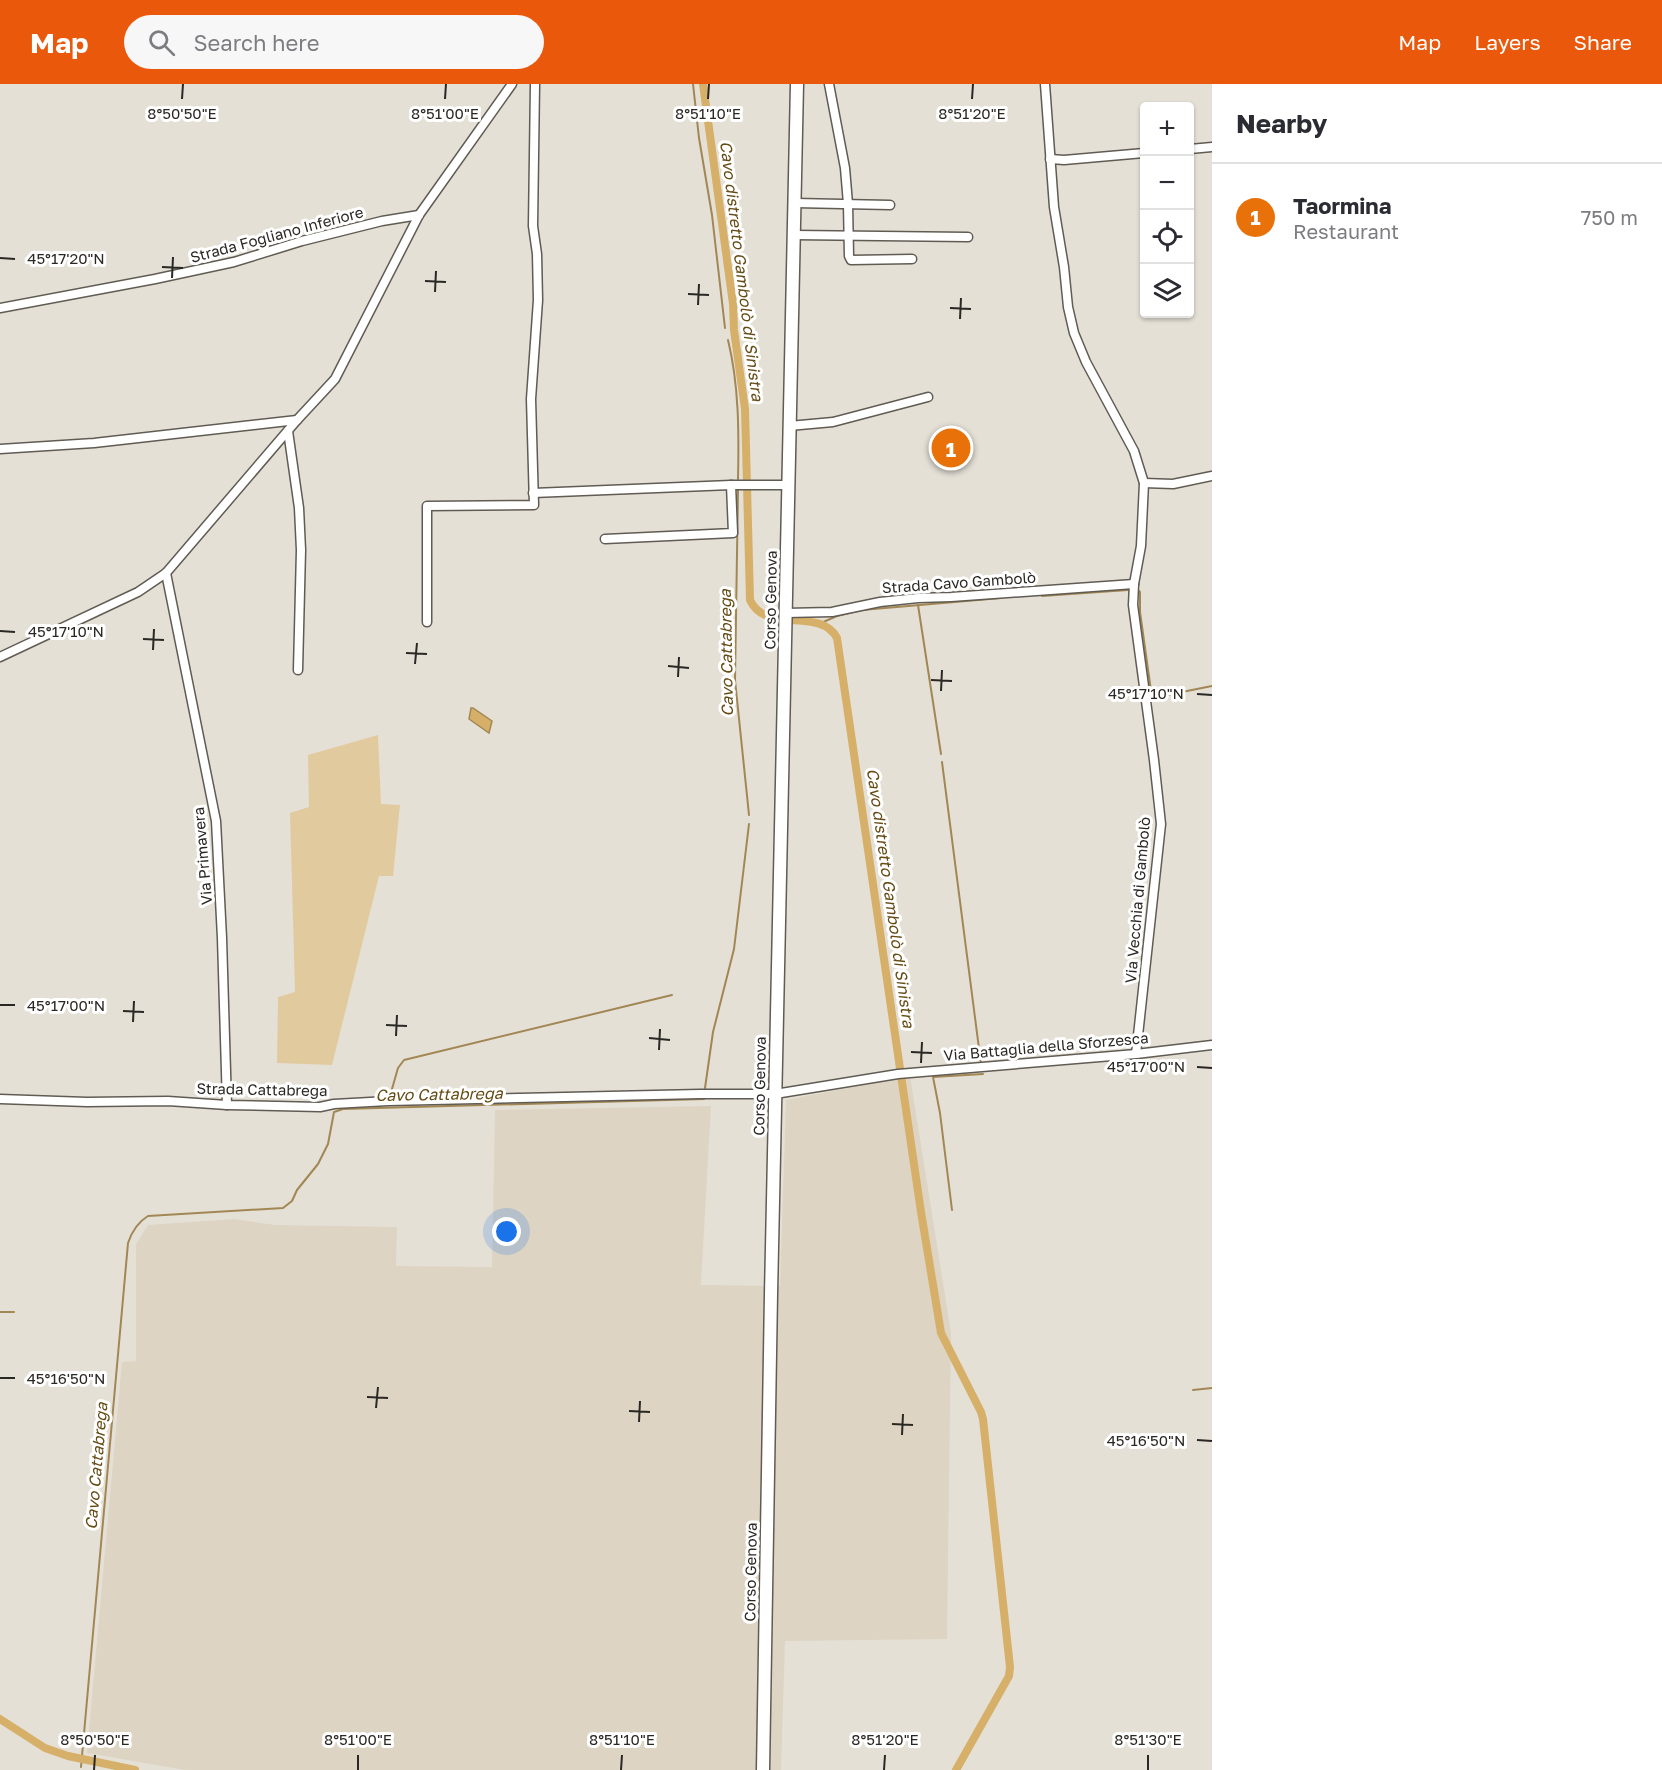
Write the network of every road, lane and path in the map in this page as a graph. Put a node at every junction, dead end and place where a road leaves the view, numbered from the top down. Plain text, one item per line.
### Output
1 (512, 84) edge
2 (535, 84) edge
3 (797, 84) edge
4 (830, 84) edge
5 (1045, 84) edge
6 (1212, 147) edge
7 (1194, 149) edge
8 (1140, 153) edge
9 (1050, 159) junction
10 (795, 203) junction
11 (848, 204) junction
12 (890, 205) dead end
13 (419, 215) junction
14 (794, 235) junction
15 (848, 236) junction
16 (968, 237) dead end
17 (912, 259) dead end
18 (0, 308) edge
19 (928, 397) dead end
20 (297, 420) junction
21 (789, 426) junction
22 (288, 431) junction
23 (0, 449) edge
24 (1212, 476) edge
25 (1144, 483) junction
26 (732, 485) junction
27 (787, 485) junction
28 (533, 493) junction
29 (605, 539) dead end
30 (166, 573) junction
31 (1134, 584) junction
32 (786, 618) junction
33 (427, 622) dead end
34 (0, 657) edge
35 (298, 669) dead end
36 (1212, 1045) edge
37 (1136, 1054) junction
38 (775, 1094) junction
39 (0, 1099) edge
40 (227, 1105) junction
41 (763, 1770) edge

1 - 13 street
2 - 28 street
3 - 10 main road, Corso Genova
4 - 11 street
5 - 9 street, Via Vecchia di Gambolò
6 - 7 street
8 - 9 street
9 - 25 street, Via Vecchia di Gambolò
10 - 11 street
10 - 14 main road, Corso Genova
11 - 12 street
11 - 15 street
13 - 18 street, Strada Fogliano Inferiore
13 - 20 street
14 - 15 street
14 - 21 main road, Corso Genova
15 - 16 street
15 - 17 street
19 - 21 street
20 - 22 street
20 - 23 street
21 - 27 main road, Corso Genova
22 - 30 street
22 - 35 street
24 - 25 street
25 - 31 street, Via Vecchia di Gambolò
26 - 27 street
26 - 28 street
26 - 29 street
27 - 32 main road, Corso Genova
28 - 33 street
30 - 34 street
30 - 40 street, Via Primavera
31 - 32 street, Strada Cavo Gambolò
31 - 37 street, Via Vecchia di Gambolò
32 - 38 main road, Corso Genova
36 - 37 street, Via Battaglia della Sforzesca
37 - 38 street, Via Battaglia della Sforzesca
38 - 40 street, Strada Cattabrega
38 - 41 main road, Corso Genova
39 - 40 street, Strada Cattabrega

